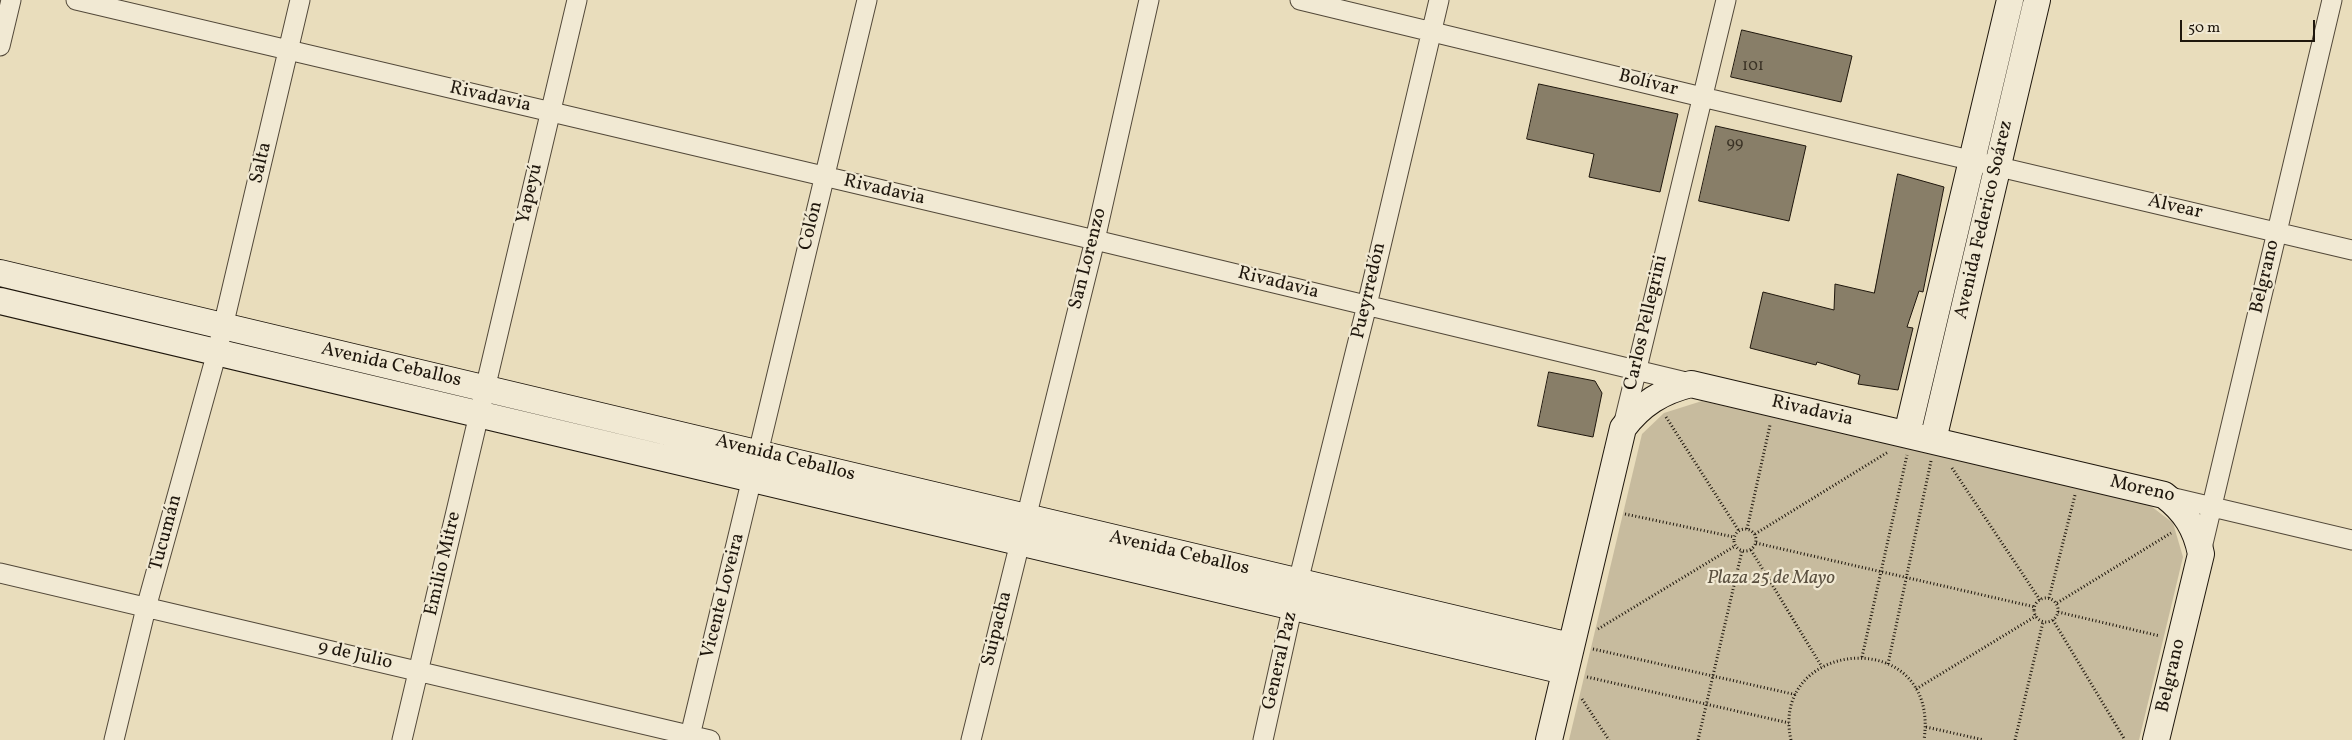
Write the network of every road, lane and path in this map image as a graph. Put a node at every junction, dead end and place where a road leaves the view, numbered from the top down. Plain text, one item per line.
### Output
1 (11, 0) edge
2 (76, 0) edge
3 (300, 0) edge
4 (577, 0) edge
5 (867, 0) edge
6 (1149, 0) edge
7 (1300, 0) edge
8 (1439, 0) edge
9 (1726, 0) edge
10 (2010, 0) edge
11 (2037, 0) edge
12 (2332, 0) edge
13 (1431, 32) junction
14 (0, 46) edge
15 (288, 50) junction
16 (1702, 97) junction
17 (550, 112) junction
18 (1972, 160) junction
19 (1998, 166) junction
20 (823, 177) junction
21 (2277, 232) junction
22 (1095, 240) junction
23 (2352, 250) edge
24 (0, 274) edge
25 (0, 300) edge
26 (1367, 305) junction
27 (223, 326) junction
28 (217, 352) junction
29 (1635, 372) junction
30 (1691, 384) junction
31 (485, 388) junction
32 (479, 414) junction
33 (1671, 414) dead end
34 (1666, 417) junction
35 (1662, 420) dead end
36 (1761, 421) dead end
37 (1770, 423) junction
38 (1780, 425) dead end
39 (1622, 428) junction
40 (1880, 449) dead end
41 (759, 452) junction
42 (1919, 453) junction
43 (1960, 468) dead end
44 (752, 479) junction
45 (2065, 492) dead end
46 (2075, 495) junction
47 (2164, 495) junction
48 (2084, 497) dead end
49 (1628, 505) dead end
50 (2212, 506) junction
51 (1625, 514) junction
52 (1623, 524) dead end
53 (2167, 525) dead end
54 (1748, 529) junction
55 (1022, 530) junction
56 (1739, 530) junction
57 (2172, 532) junction
58 (1755, 534) junction
59 (1734, 538) junction
60 (2176, 540) dead end
61 (2352, 540) edge
62 (1756, 543) junction
63 (1736, 546) junction
64 (1751, 550) junction
65 (1742, 551) junction
66 (2201, 554) junction
67 (1881, 572) junction
68 (0, 573) edge
69 (1906, 577) junction
70 (1298, 582) junction
71 (2049, 598) junction
72 (2040, 600) junction
73 (2056, 603) junction
74 (1293, 607) junction
75 (2034, 607) junction
76 (146, 608) junction
77 (2058, 612) junction
78 (2036, 616) junction
79 (1600, 619) dead end
80 (2053, 620) junction
81 (2043, 622) junction
82 (2164, 628) dead end
83 (1598, 629) junction
84 (1596, 636) dead end
85 (2162, 637) junction
86 (2159, 646) dead end
87 (1587, 649) junction
88 (1862, 657) junction
89 (1888, 664) junction
90 (1822, 667) junction
91 (419, 670) junction
92 (1581, 675) junction
93 (1713, 675) junction
94 (1916, 689) junction
95 (1583, 692) dead end
96 (1797, 695) junction
97 (1581, 699) junction
98 (1706, 704) junction
99 (1579, 707) dead end
100 (1790, 723) junction
101 (1926, 727) junction
102 (690, 737) edge
103 (114, 740) edge
104 (402, 740) edge
105 (710, 740) edge
106 (972, 740) edge
107 (1263, 740) edge
108 (1549, 740) edge
109 (1610, 740) edge
110 (1698, 740) edge
111 (1791, 740) edge
112 (1924, 740) edge
113 (1984, 740) edge
114 (2016, 740) edge
115 (2126, 740) edge
116 (2156, 740) edge

1 - 14 street
2 - 15 street, Rivadavia
3 - 15 street, Salta
4 - 17 street, Yapeyú
5 - 20 street, Colón
6 - 22 street, San Lorenzo
7 - 13 street, Bolívar
8 - 13 street, Pueyrredón
9 - 16 street, Carlos Pellegrini
10 - 18 main road, Avenida Federico Soárez
11 - 19 main road, Avenida Federico Soárez
12 - 21 street, Belgrano
13 - 16 street, Bolívar
13 - 26 street, Pueyrredón
15 - 17 street, Rivadavia
15 - 27 street, Salta
16 - 18 street, Bolívar
16 - 29 street, Carlos Pellegrini
17 - 20 street, Rivadavia
17 - 31 street, Yapeyú
18 - 19 street, Bolívar
18 - 42 main road, Avenida Federico Soárez
19 - 21 street, Alvear
19 - 42 main road, Avenida Federico Soárez
20 - 22 street, Rivadavia
20 - 41 street, Colón
21 - 23 street, Alvear
21 - 50 street, Belgrano
22 - 26 street, Rivadavia
22 - 55 street, San Lorenzo
24 - 27 main road, Avenida Ceballos
25 - 28 main road, Avenida Ceballos
26 - 29 street, Rivadavia
26 - 70 street, Pueyrredón
27 - 28 street, Tucumán
27 - 31 main road, Avenida Ceballos
28 - 32 main road, Avenida Ceballos
28 - 76 street, Tucumán
29 - 30 street, Rivadavia
29 - 39 street, Carlos Pellegrini
30 - 39 main road, Rivadavia
30 - 42 main road, Rivadavia
31 - 32 street, Emilio Mitre
31 - 41 main road, Avenida Ceballos
32 - 44 main road, Avenida Ceballos
32 - 91 street, Emilio Mitre
33 - 34 path
34 - 35 path
34 - 56 path
36 - 37 path
37 - 38 path
37 - 54 path
39 - 87 main road, Carlos Pellegrini
40 - 58 path
41 - 44 street, Vicente Loveira
41 - 55 main road, Avenida Ceballos
42 - 47 main road, Moreno
42 - 67 path
42 - 69 path
43 - 72 path
44 - 55 main road, Avenida Ceballos
44 - 102 street, Vicente Loveira
45 - 46 path
46 - 48 path
46 - 71 path
47 - 50 street, Moreno
47 - 66 main road
49 - 51 path
50 - 61 street, Moreno
50 - 66 street, Belgrano
51 - 52 path
51 - 59 path
53 - 57 path
54 - 56 path
54 - 58 path
55 - 70 main road, Avenida Ceballos
55 - 74 main road, Avenida Ceballos
55 - 106 street, Suipacha
56 - 59 path
57 - 60 path
57 - 73 path
58 - 62 path
59 - 63 path
62 - 64 path
62 - 67 path
63 - 65 path
63 - 83 path
64 - 65 path
64 - 90 path
65 - 93 path
66 - 116 main road, Belgrano
67 - 69 path
67 - 88 path
68 - 76 street, 9 de Julio
69 - 75 path
69 - 89 path
70 - 74 street, General Paz
70 - 87 main road, Avenida Ceballos
71 - 72 path
71 - 73 path
72 - 75 path
73 - 77 path
74 - 92 main road, Avenida Ceballos
74 - 107 street, General Paz
75 - 78 path
76 - 91 street, 9 de Julio
76 - 103 street, Tucumán
77 - 80 path
77 - 85 path
78 - 81 path
78 - 94 path
79 - 83 path
80 - 81 path
80 - 115 path
81 - 114 path
82 - 85 path
83 - 84 path
85 - 86 path
87 - 92 main road, Carlos Pellegrini
87 - 93 path
88 - 89 path
88 - 90 path
89 - 94 path
90 - 96 path
91 - 102 street, 9 de Julio
91 - 104 street, Emilio Mitre
92 - 98 path
92 - 108 main road, Carlos Pellegrini
93 - 96 path
93 - 98 path
94 - 101 path
95 - 97 path
96 - 100 path
97 - 99 path
97 - 109 path
98 - 100 path
98 - 110 path
100 - 111 path
101 - 112 path
101 - 113 path
102 - 105 street, 9 de Julio

